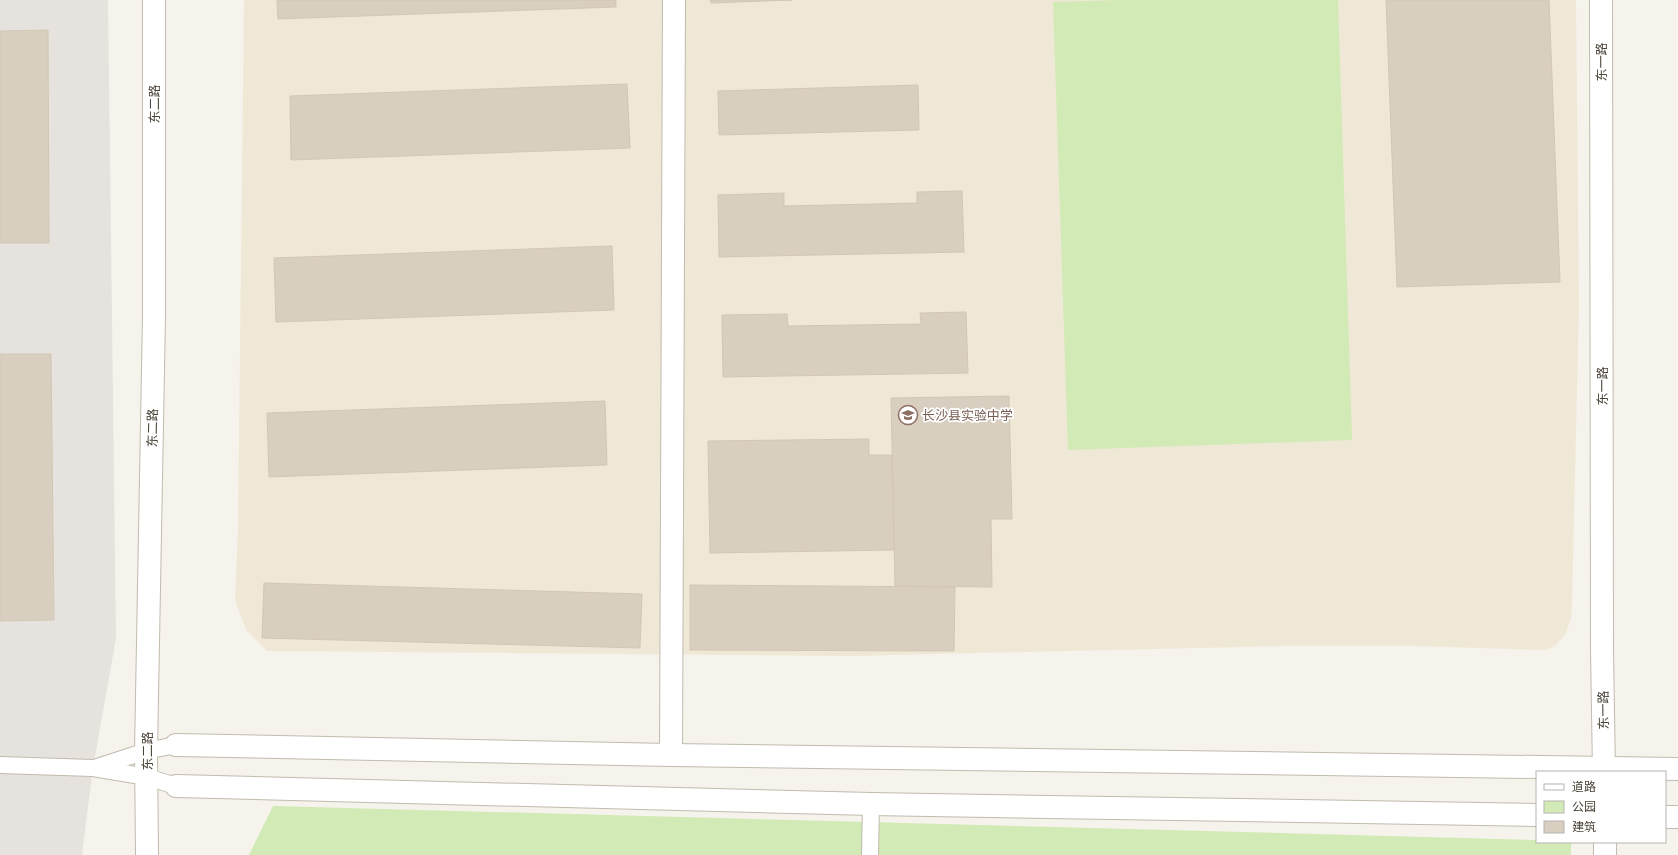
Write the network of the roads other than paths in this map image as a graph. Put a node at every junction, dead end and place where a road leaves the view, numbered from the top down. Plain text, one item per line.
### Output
1 (154, 0) edge
2 (674, 0) edge
3 (1601, 0) edge
4 (176, 745) joint
5 (146, 751) junction
6 (671, 755) junction
7 (0, 765) edge
8 (93, 768) junction
9 (1678, 769) edge
10 (1604, 770) edge
11 (147, 777) junction
12 (176, 786) joint
13 (871, 804) junction
14 (1536, 815) edge
15 (1666, 817) edge
16 (1678, 817) edge
17 (1605, 843) edge
18 (147, 855) edge
19 (870, 855) edge
20 (1605, 855) edge

1 - 5 street, 东二路
2 - 6 street
3 - 10 street, 东一路
4 - 5 lane
4 - 6 street
5 - 8 lane
5 - 11 street, 东二路
6 - 10 street
7 - 8 lane
8 - 11 lane
9 - 10 street
11 - 12 lane
11 - 18 street, 东二路
12 - 13 street
13 - 14 street
13 - 19 lane
15 - 16 street
17 - 20 street

